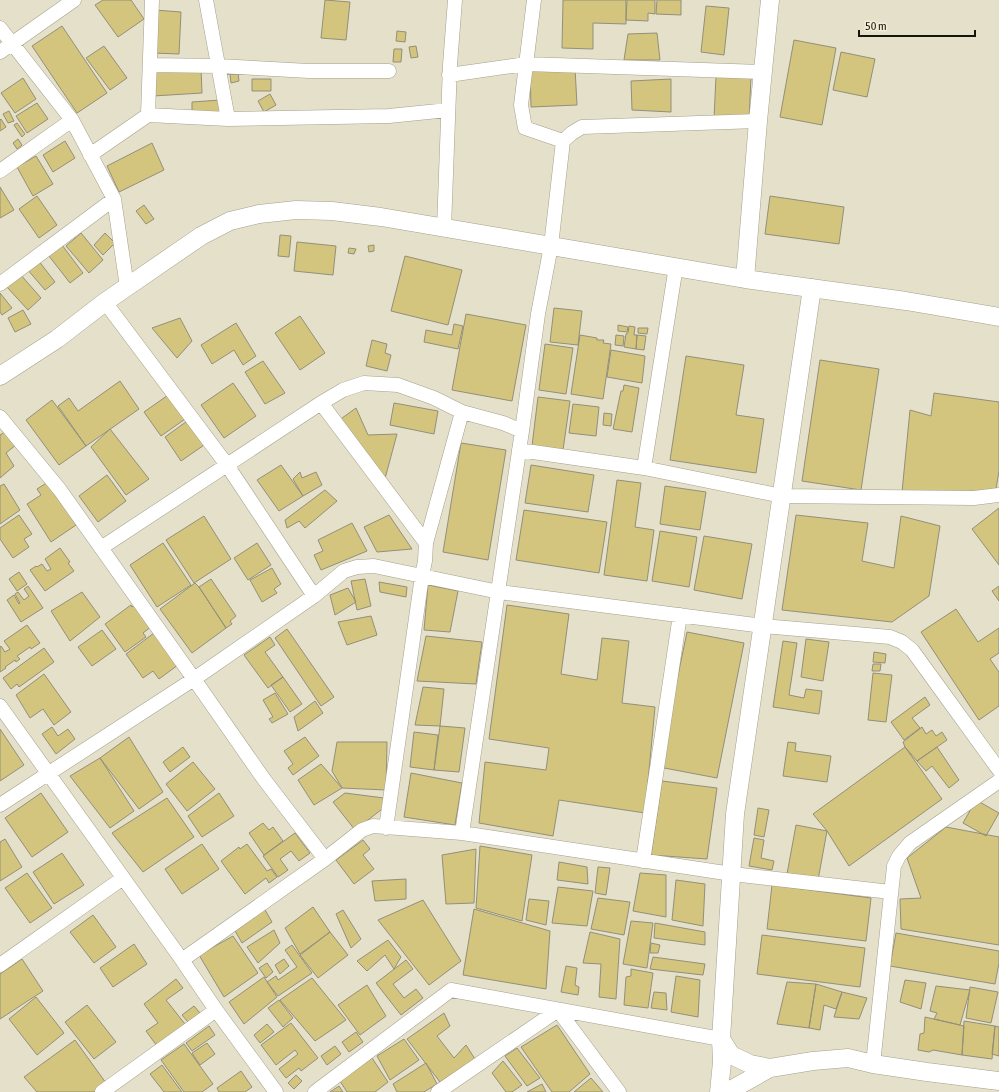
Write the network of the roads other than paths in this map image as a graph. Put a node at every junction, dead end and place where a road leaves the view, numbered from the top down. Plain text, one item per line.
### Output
1 (74, 0) edge
2 (152, 0) edge
3 (206, 0) edge
4 (455, 0) edge
5 (534, 0) edge
6 (770, 0) edge
7 (0, 28) edge
8 (13, 43) junction
9 (0, 52) edge
10 (526, 64) junction
11 (150, 66) junction
12 (218, 66) junction
13 (389, 71) dead end
14 (762, 72) junction
15 (449, 75) junction
16 (448, 110) junction
17 (148, 115) junction
18 (228, 119) junction
19 (72, 120) junction
20 (758, 121) junction
21 (563, 141) junction
22 (90, 155) junction
23 (0, 171) edge
24 (114, 199) junction
25 (444, 228) junction
26 (551, 246) junction
27 (676, 266) junction
28 (745, 279) junction
29 (0, 284) edge
30 (127, 286) junction
31 (812, 288) junction
32 (105, 302) junction
33 (999, 318) edge
34 (0, 376) edge
35 (321, 403) junction
36 (462, 412) junction
37 (0, 417) edge
38 (522, 431) junction
39 (519, 450) junction
40 (227, 465) junction
41 (644, 468) junction
42 (999, 495) edge
43 (782, 496) junction
44 (426, 543) junction
45 (102, 548) junction
46 (422, 576) junction
47 (499, 592) junction
48 (314, 596) junction
49 (680, 615) junction
50 (763, 626) junction
51 (194, 679) junction
52 (0, 706) edge
53 (999, 770) edge
54 (48, 774) junction
55 (999, 781) edge
56 (0, 805) edge
57 (386, 828) junction
58 (462, 833) junction
59 (325, 859) junction
60 (643, 861) junction
61 (732, 874) junction
62 (123, 878) junction
63 (891, 892) junction
64 (182, 960) junction
65 (0, 965) edge
66 (216, 1010) junction
67 (558, 1010) junction
68 (721, 1039) junction
69 (873, 1064) junction
70 (770, 1068) junction
71 (999, 1081) edge
72 (102, 1092) edge
73 (276, 1092) edge
74 (315, 1092) edge
75 (438, 1092) edge
76 (619, 1092) edge
77 (719, 1092) edge
78 (727, 1092) edge

1 - 8 street
2 - 11 street
3 - 12 street
4 - 15 street
5 - 10 street
6 - 14 street
7 - 8 street
8 - 9 street
8 - 19 street
10 - 14 street
10 - 15 street
10 - 21 street
11 - 12 street
11 - 17 street
12 - 13 street
12 - 18 street
14 - 20 street
15 - 16 street
16 - 18 street
16 - 25 street
17 - 18 street
17 - 22 street
19 - 22 street
19 - 23 street
20 - 21 street
20 - 28 street
21 - 26 street
22 - 24 street
24 - 29 street
24 - 30 street
25 - 26 street
25 - 30 street
26 - 27 street
26 - 38 street
27 - 28 street
27 - 41 street
28 - 31 street
30 - 32 street
31 - 33 street
31 - 43 street
32 - 34 street
32 - 40 street
35 - 36 street
35 - 40 street
35 - 44 street
36 - 38 street
36 - 44 street
37 - 45 street
38 - 39 street
39 - 41 street
39 - 47 street
40 - 45 street
40 - 48 street
41 - 43 street
42 - 43 street
43 - 50 street
44 - 46 street
45 - 51 street
46 - 47 street
46 - 48 street
46 - 57 street
47 - 49 street
47 - 58 street
48 - 51 street
49 - 50 street
49 - 60 street
50 - 53 street
50 - 61 street
51 - 54 street
51 - 59 street
52 - 54 street
54 - 56 street
54 - 62 street
55 - 63 street
57 - 58 street
57 - 59 street
58 - 60 street
59 - 64 street
60 - 61 street
61 - 63 street
61 - 68 street
62 - 64 street
62 - 65 street
63 - 69 street
64 - 66 street
66 - 72 street
66 - 73 street
67 - 68 street
67 - 74 street
67 - 75 street
67 - 76 street
68 - 70 street
68 - 77 street
69 - 70 street
69 - 71 street
70 - 78 street

